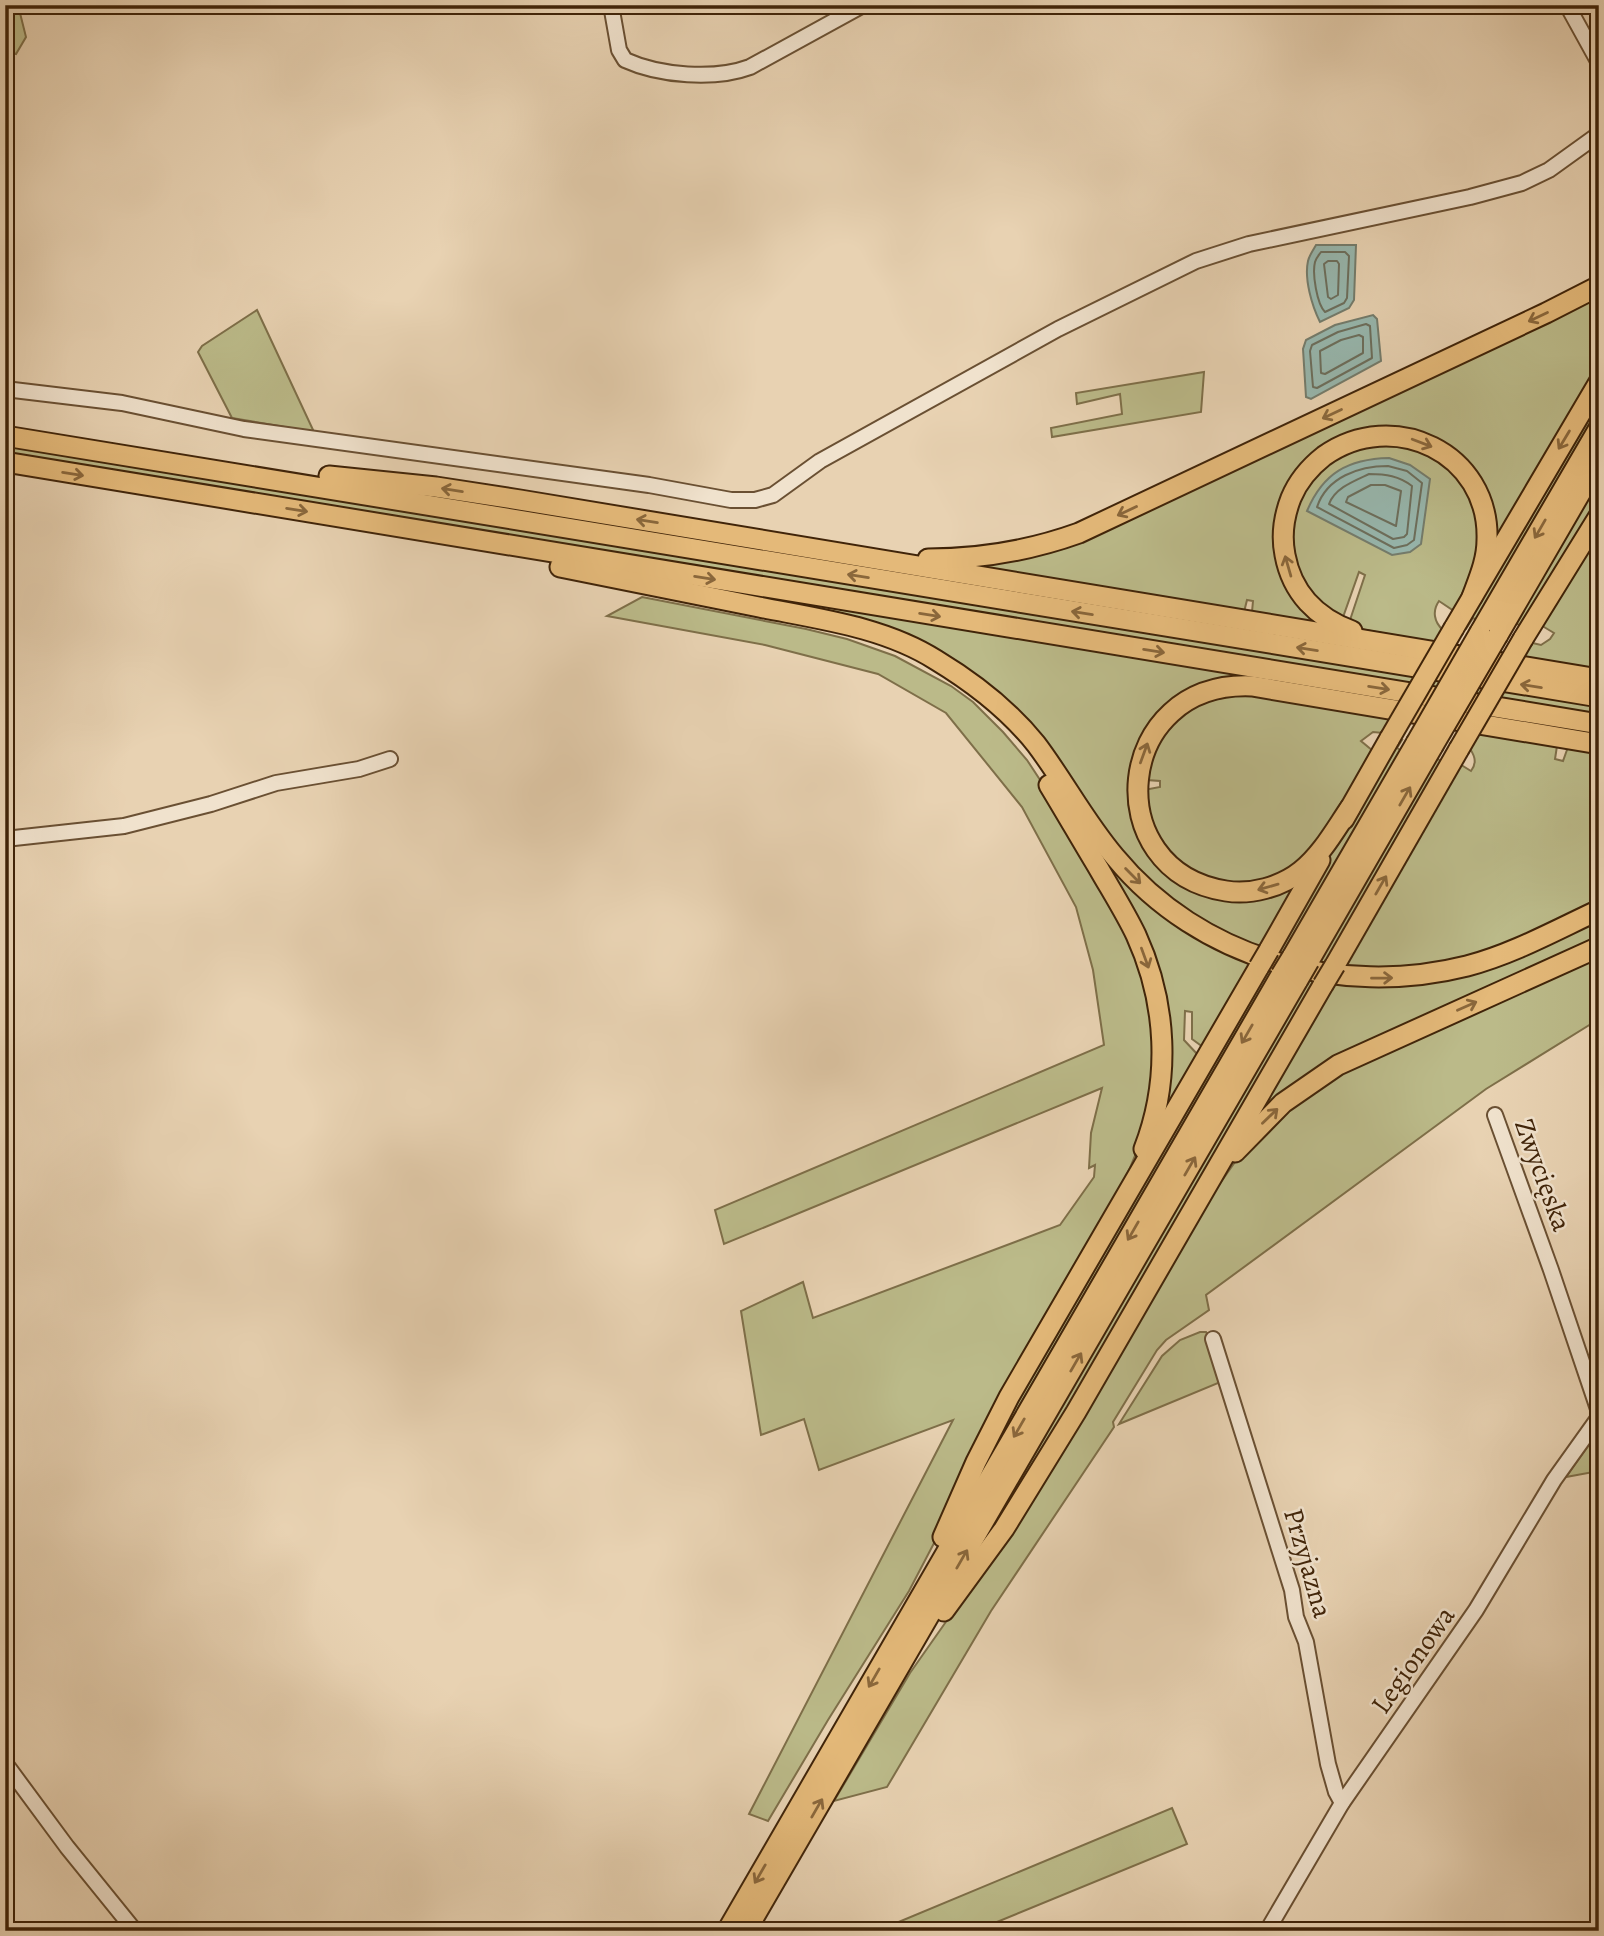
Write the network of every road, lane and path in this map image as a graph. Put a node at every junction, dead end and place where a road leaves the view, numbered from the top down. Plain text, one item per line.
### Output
1 (611, 5) edge
2 (863, 5) edge
3 (1567, 5) edge
4 (1599, 63) edge
5 (1599, 134) edge
6 (1599, 286) edge
7 (1599, 382) edge
8 (5, 389) edge
9 (1599, 428) edge
10 (5, 436) edge
11 (1599, 461) edge
12 (5, 462) edge
13 (199, 466) junction
14 (1599, 516) edge
15 (393, 526) junction
16 (859, 556) junction
17 (1472, 597) junction
18 (1489, 633) junction
19 (1396, 646) junction
20 (937, 660) junction
21 (1599, 679) edge
22 (1599, 697) edge
23 (1599, 724) edge
24 (1599, 744) edge
25 (390, 759) dead end
26 (1350, 808) junction
27 (5, 839) edge
28 (1599, 910) edge
29 (1599, 947) edge
30 (1290, 978) junction
31 (1495, 1115) dead end
32 (1196, 1207) junction
33 (1118, 1212) junction
34 (1213, 1339) dead end
35 (1599, 1414) edge
36 (908, 1619) junction
37 (903, 1661) junction
38 (5, 1763) edge
39 (1342, 1803) junction
40 (135, 1931) edge
41 (727, 1931) edge
42 (746, 1931) edge
43 (1267, 1931) edge

1 - 2 street
3 - 4 street
5 - 8 street
6 -> 16 highway
7 -> 17 highway
9 -> 18 highway
10 - 13 highway
11 - 18 highway
12 -> 15 highway
16 -> 13 highway
22 -> 13 highway
32 -> 14 highway, bridge
15 - 20 highway
15 -> 23 highway
16 - 19 highway
19 -> 17 highway
17 - 26 highway, bridge
18 - 30 highway, bridge
19 - 21 highway
20 -> 28 highway
20 -> 33 highway
26 -> 24 highway
25 - 27 street
26 - 33 highway
32 -> 29 highway
30 -> 36 highway
37 -> 30 highway
31 - 35 street, Zwycięska
32 - 37 highway
33 - 36 highway
34 - 39 street, Przyjazna
35 - 39 street, Legionowa
36 -> 41 highway
42 -> 37 highway
38 - 40 street
39 - 43 street, Legionowa

